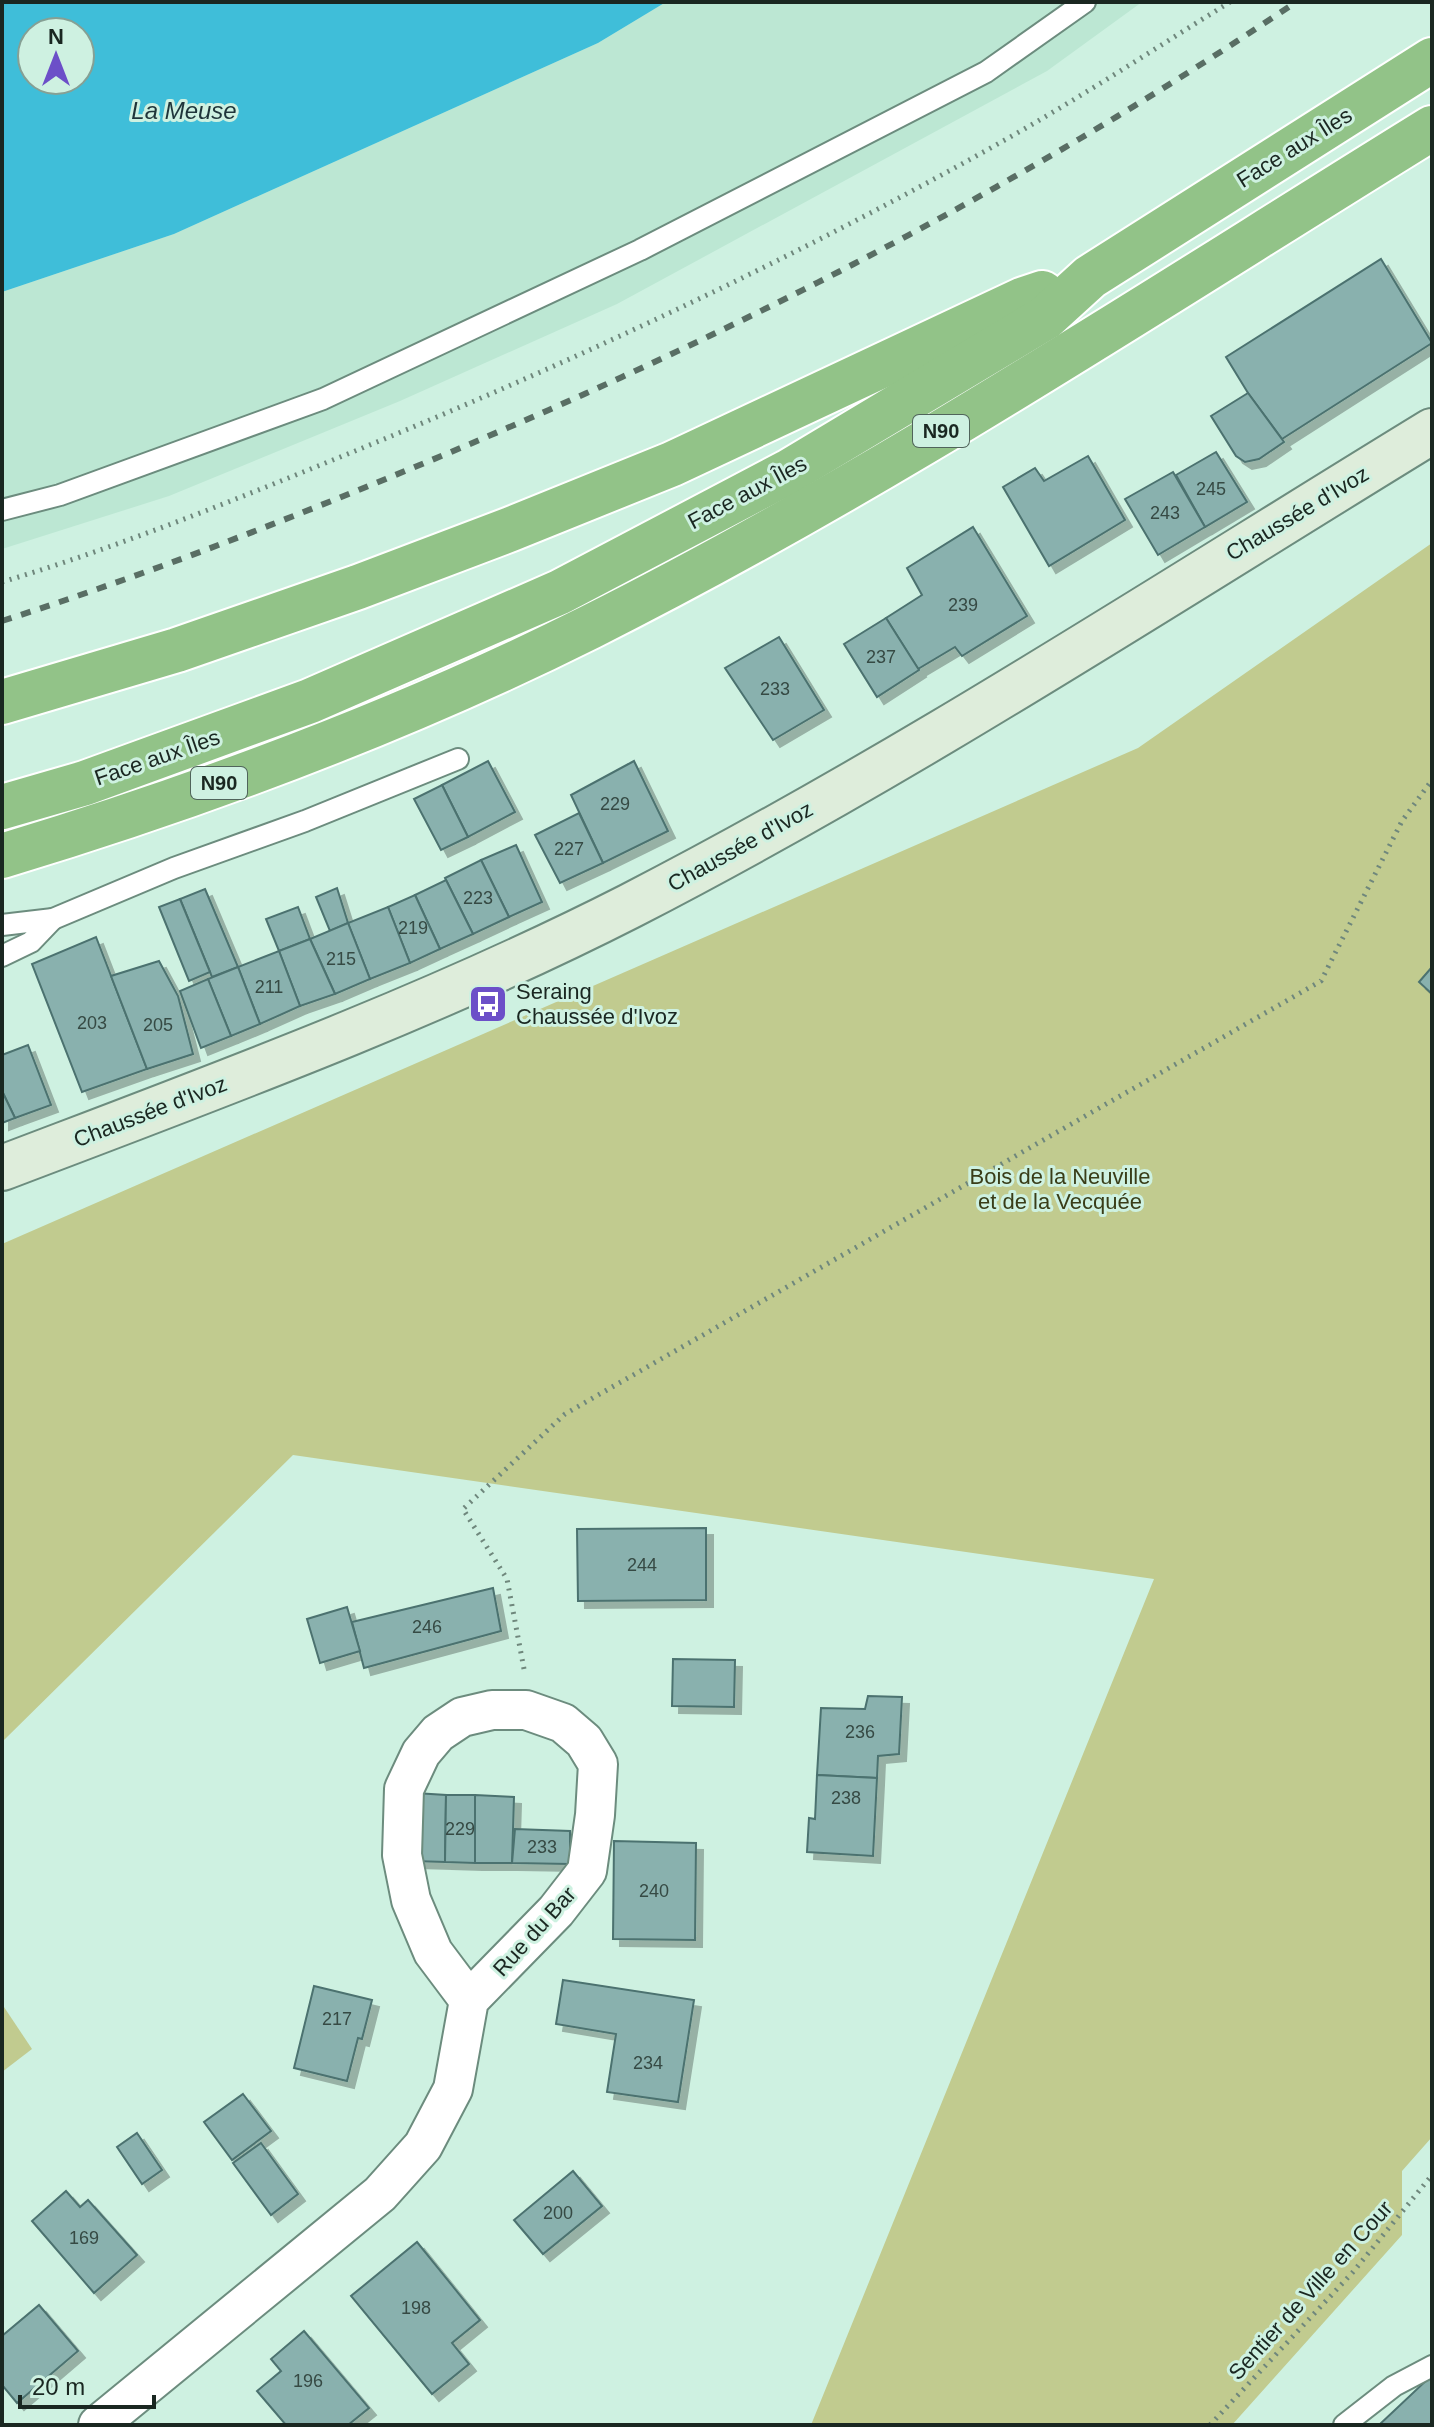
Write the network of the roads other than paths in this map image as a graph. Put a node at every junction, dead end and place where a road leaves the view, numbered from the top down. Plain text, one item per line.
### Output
1 (1085, 2) edge
2 (1432, 60) edge
3 (1432, 128) edge
4 (1090, 277) junction
5 (1432, 431) edge
6 (2, 510) edge
7 (2, 702) edge
8 (458, 759) dead end
9 (2, 807) edge
10 (2, 856) edge
11 (53, 919) junction
12 (2, 925) edge
13 (2, 956) edge
14 (2, 1168) edge
15 (469, 2000) junction
16 (1432, 2366) edge
17 (98, 2425) edge
18 (1344, 2425) edge

1 - 6 lane
2 - 4 highway, Face aux Îles / N90
3 - 10 highway, Face aux Îles / N90
4 - 7 highway
4 - 9 highway, Face aux Îles / N90
5 - 14 main road, Chaussée d'Ivoz
8 - 11 lane
11 - 12 lane
11 - 13 lane
15 - 15 street, Rue du Bar
15 - 17 street
16 - 18 lane

